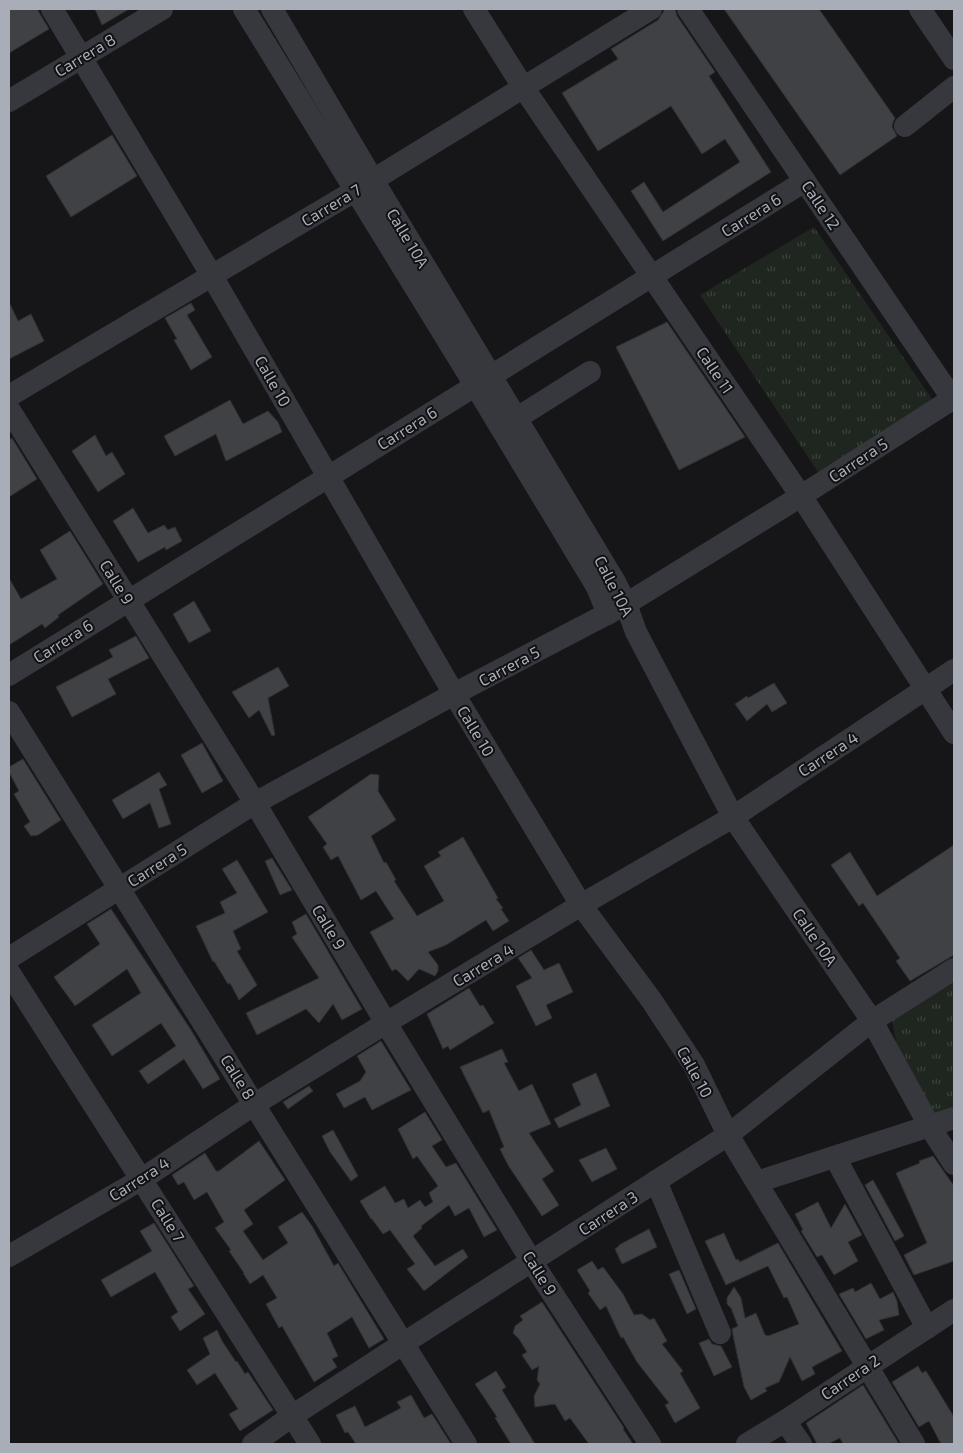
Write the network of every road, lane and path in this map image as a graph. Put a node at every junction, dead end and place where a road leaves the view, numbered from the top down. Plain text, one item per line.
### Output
1 (52, 9) edge
2 (162, 9) edge
3 (244, 9) edge
4 (272, 9) edge
5 (474, 9) edge
6 (651, 9) edge
7 (688, 9) edge
8 (920, 9) edge
9 (947, 33) edge
10 (81, 57) junction
11 (954, 59) edge
12 (523, 87) junction
13 (954, 87) edge
14 (9, 102) edge
15 (904, 126) dead end
16 (805, 181) junction
17 (364, 185) junction
18 (212, 276) junction
19 (652, 277) junction
20 (590, 372) dead end
21 (483, 380) junction
22 (9, 396) edge
23 (954, 399) edge
24 (9, 409) edge
25 (517, 418) junction
26 (328, 477) junction
27 (801, 496) junction
28 (128, 601) junction
29 (617, 609) junction
30 (954, 670) edge
31 (9, 675) edge
32 (927, 689) junction
33 (454, 694) junction
34 (9, 712) edge
35 (954, 733) edge
36 (255, 803) junction
37 (733, 817) junction
38 (120, 888) junction
39 (581, 905) junction
40 (9, 958) edge
41 (954, 969) edge
42 (9, 972) edge
43 (872, 1021) junction
44 (386, 1023) junction
45 (255, 1104) junction
46 (954, 1118) edge
47 (930, 1127) junction
48 (728, 1135) junction
49 (835, 1157) junction
50 (954, 1164) edge
51 (142, 1179) junction
52 (656, 1181) junction
53 (757, 1182) junction
54 (9, 1256) edge
55 (532, 1262) junction
56 (954, 1310) edge
57 (927, 1328) junction
58 (720, 1333) dead end
59 (404, 1344) junction
60 (867, 1366) junction
61 (292, 1416) junction
62 (785, 1421) junction
63 (253, 1444) edge
64 (310, 1444) edge
65 (466, 1444) edge
66 (650, 1444) edge
67 (746, 1444) edge
68 (800, 1444) edge
69 (914, 1444) edge

1 - 10 street, Calle 10
2 - 10 street, Carrera 8
3 - 17 street, Calle 10A
4 - 17 street, Calle 10A
5 - 12 street, Calle 11
6 - 12 street, Carrera 7
7 - 16 street, Calle 12
8 - 9 street
9 - 11 street
10 - 14 street, Carrera 8
10 - 18 street, Calle 10
12 - 17 street, Carrera 7
12 - 19 street, Calle 11
13 - 15 street
16 - 19 street, Carrera 6
16 - 23 street, Calle 12
17 - 18 street, Carrera 7
17 - 21 street, Calle 10A
18 - 22 street, Carrera 7
18 - 26 street, Calle 10
19 - 21 street, Carrera 6
19 - 27 street, Calle 11
20 - 25 street
21 - 25 street, Calle 10A
21 - 26 street, Carrera 6
21 - 29 street, Calle 10A
23 - 27 street, Carrera 5
24 - 28 street, Calle 9
25 - 29 street, Calle 10A
26 - 28 street, Carrera 6
26 - 33 street, Calle 10
27 - 29 street, Carrera 5
27 - 32 street, Calle 11
28 - 31 street, Carrera 6
28 - 36 street, Calle 9
29 - 33 street, Carrera 5
29 - 37 street, Calle 10A
30 - 32 street, Carrera 4
32 - 35 street, Calle 11
32 - 37 street, Carrera 4
33 - 36 street, Carrera 5
33 - 39 street, Calle 10
34 - 38 street, Calle 8
36 - 38 street, Carrera 5
36 - 44 street, Calle 9
37 - 39 street, Carrera 4
37 - 43 street, Calle 10A
38 - 40 street, Carrera 5
38 - 45 street, Calle 8
39 - 44 street, Carrera 4
39 - 48 street, Calle 10
41 - 43 street, Carrera 3
42 - 51 street, Calle 7
43 - 47 street, Calle 10A
43 - 48 street, Carrera 3
44 - 45 street, Carrera 4
44 - 55 street, Calle 9
45 - 51 street, Carrera 4
45 - 59 street, Calle 8
46 - 47 street
47 - 49 street
47 - 50 street, Calle 10A
48 - 52 street, Carrera 3
48 - 53 street, Calle 10
49 - 53 street
49 - 57 street
51 - 54 street, Carrera 4
51 - 61 street, Calle 7
52 - 55 street, Carrera 3
52 - 58 street
53 - 60 street, Calle 10
55 - 59 street, Carrera 3
55 - 66 street, Calle 9
56 - 57 street, Carrera 2
57 - 60 street, Carrera 2
59 - 61 street, Carrera 3
59 - 65 street, Calle 8
60 - 62 street, Carrera 2
60 - 69 street, Calle 10
61 - 63 street, Carrera 3
61 - 64 street, Calle 7
62 - 67 street, Carrera 2
62 - 68 street

